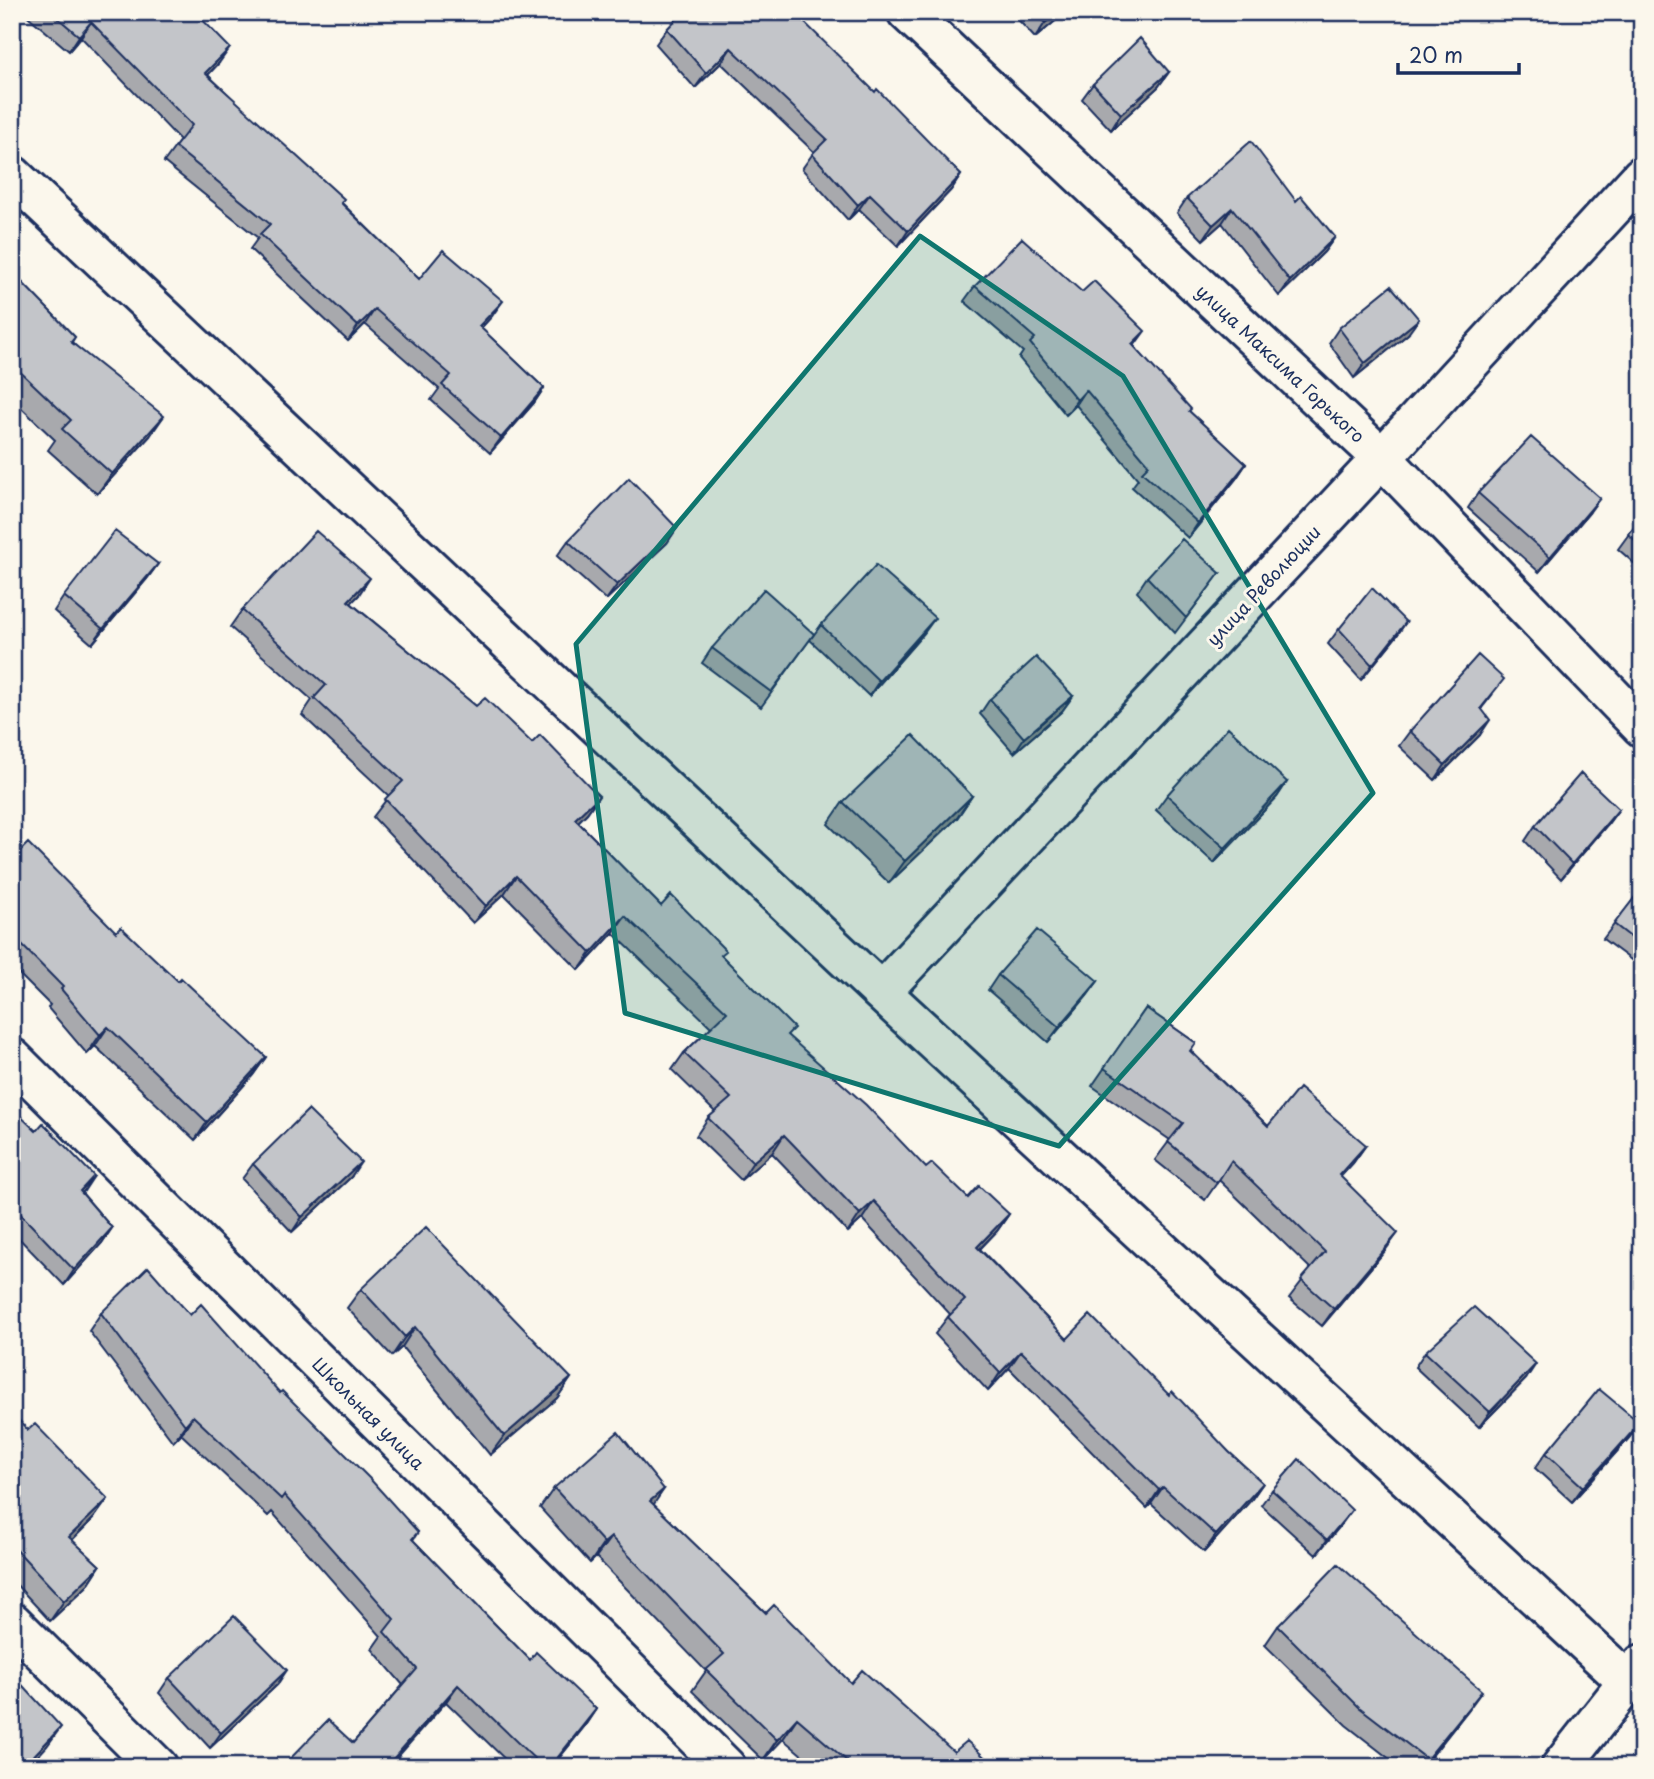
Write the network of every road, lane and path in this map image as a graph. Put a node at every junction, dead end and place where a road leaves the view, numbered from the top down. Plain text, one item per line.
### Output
1 (906, 12) edge
2 (12, 176) edge
3 (1642, 176) edge
4 (1382, 458) junction
5 (1642, 727) edge
6 (881, 992) junction
7 (12, 1058) edge
8 (12, 1622) edge
9 (1634, 1672) edge
10 (158, 1767) edge
11 (726, 1767) edge
12 (1561, 1767) edge

1 - 4 street, улица Максима Горького
2 - 6 street
3 - 4 street, улица Революции
4 - 5 street, улица Максима Горького
4 - 6 street, улица Революции
6 - 9 street
7 - 11 street, Школьная улица
8 - 10 street
9 - 12 street

